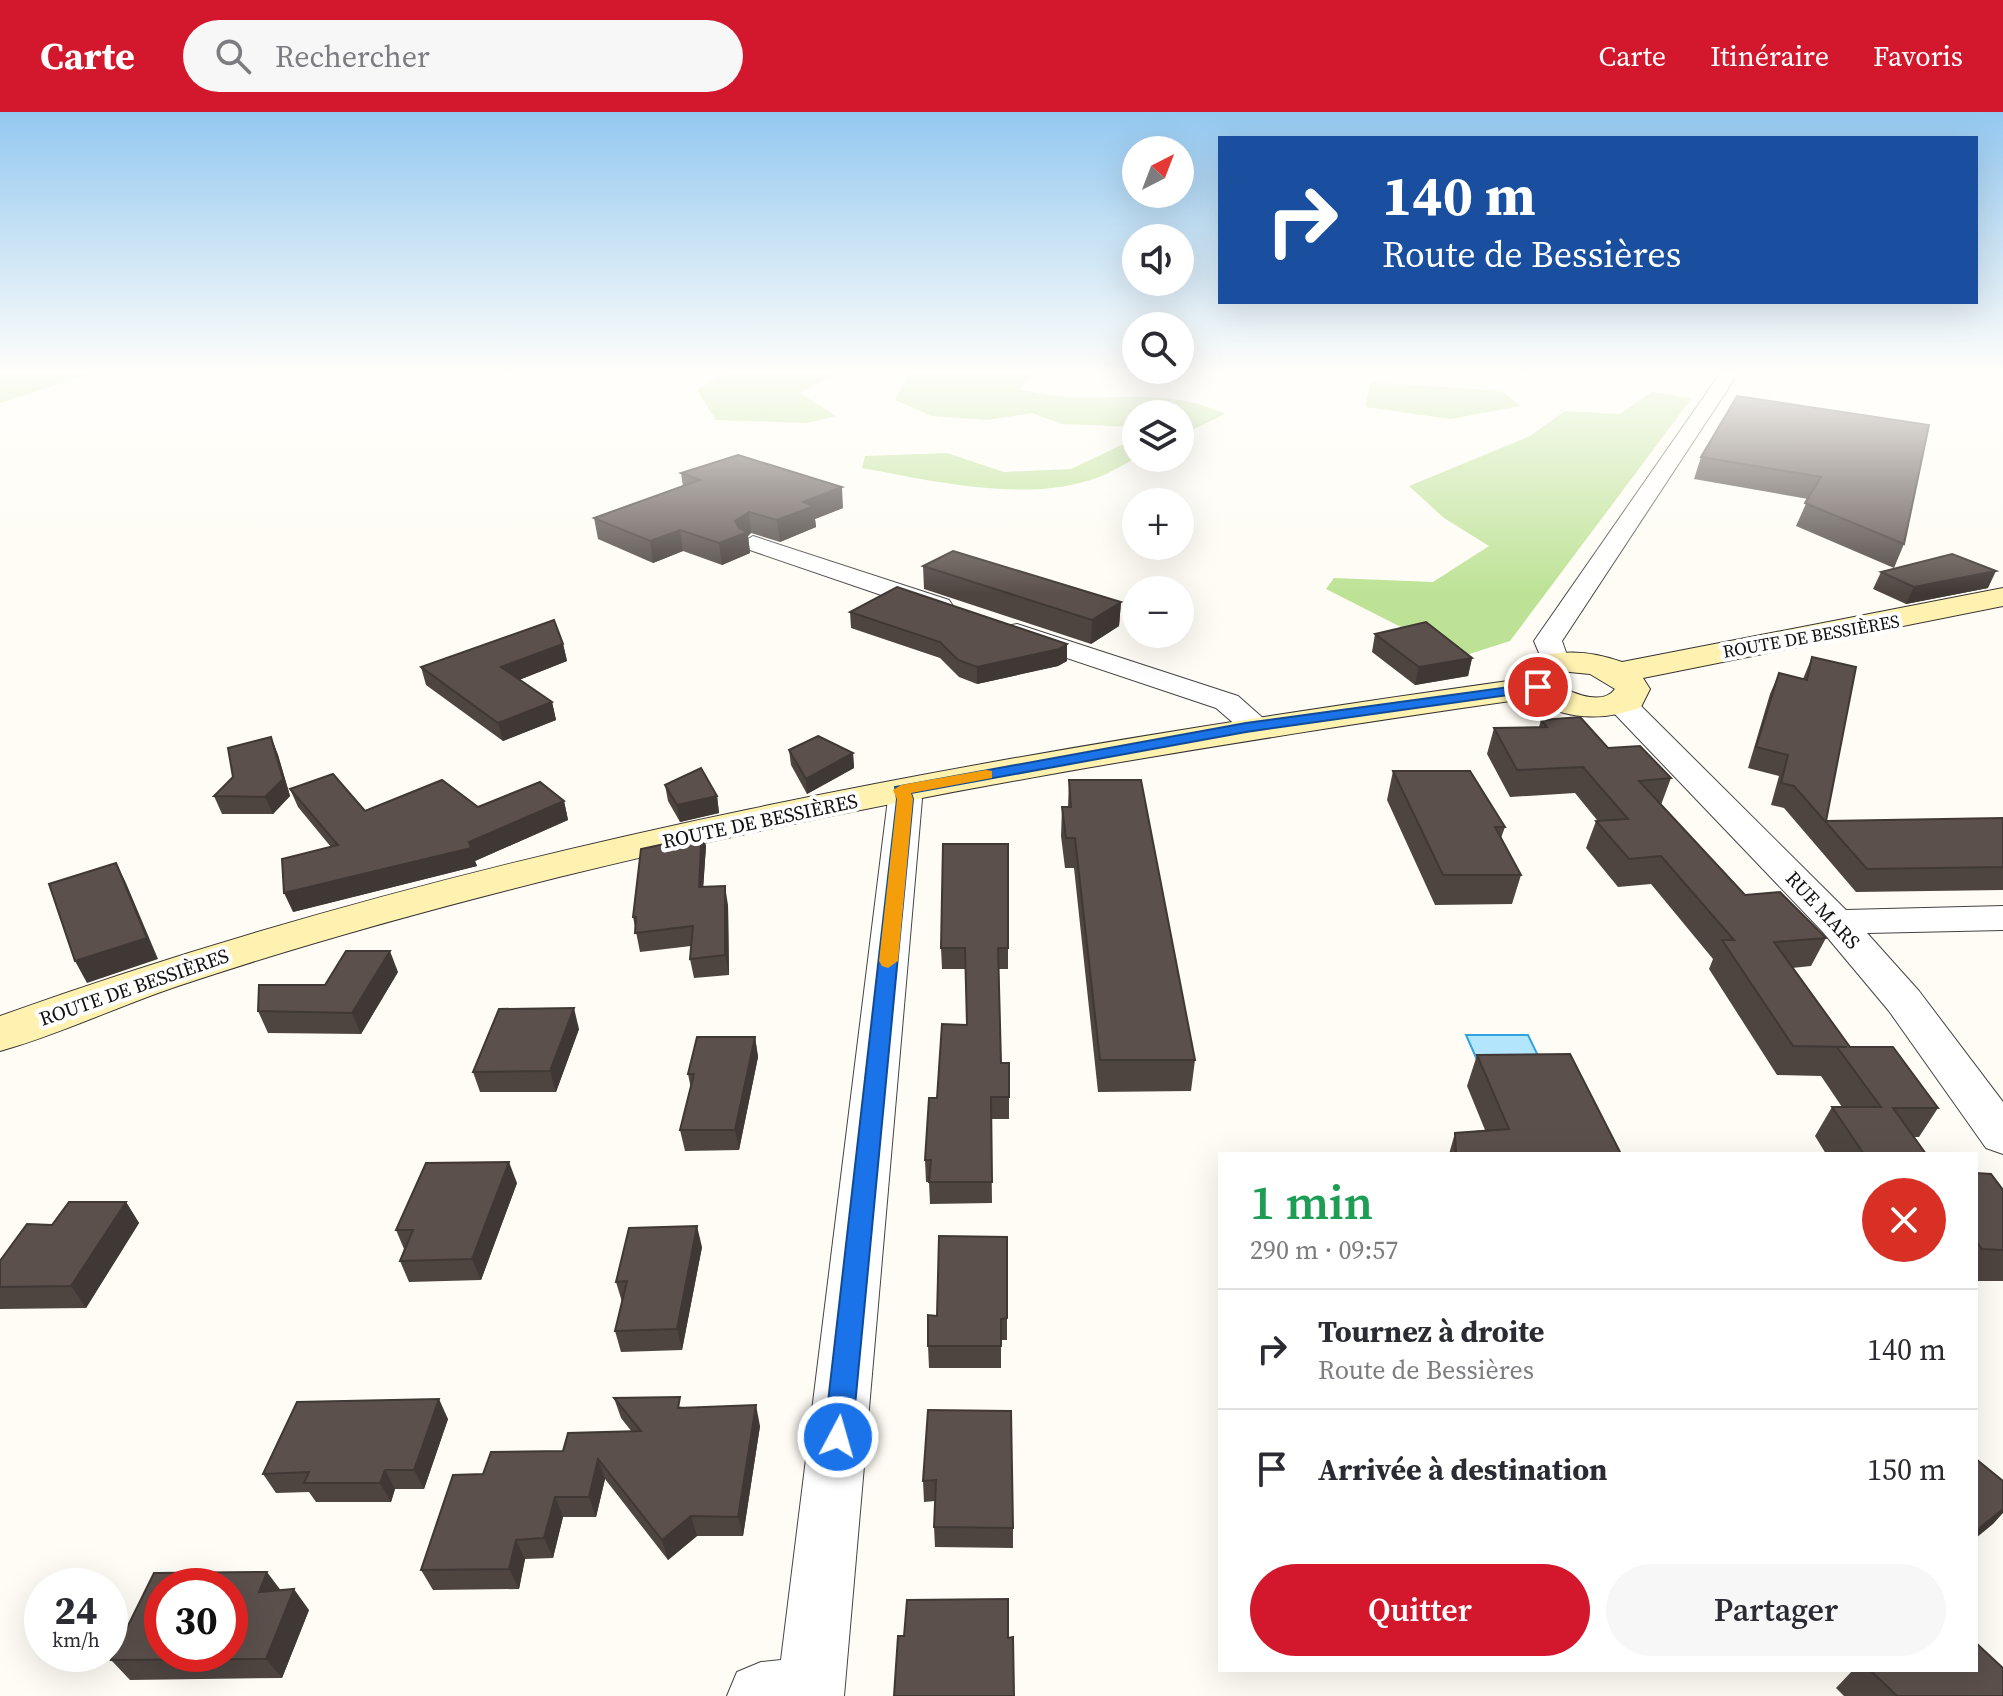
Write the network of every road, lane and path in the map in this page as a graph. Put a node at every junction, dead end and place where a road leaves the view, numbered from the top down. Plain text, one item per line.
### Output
1 (1680, 446) edge
2 (753, 543) dead end
3 (2003, 597) edge
4 (960, 613) edge
5 (990, 623) edge
6 (1546, 674) junction
7 (1620, 688) junction
8 (1256, 726) junction
9 (901, 790) junction
10 (2003, 918) edge
11 (1836, 922) junction
12 (0, 1034) edge
13 (2003, 1136) edge
14 (794, 1694) edge

1 - 6 street
2 - 4 street
3 - 7 main road, ROUTE DE BESSIÈRES
5 - 8 street
6 - 7 main road, ROUTE DE BESSIÈRES
6 - 8 main road, ROUTE DE BESSIÈRES
7 - 11 street, RUE MARS
8 - 9 main road, ROUTE DE BESSIÈRES
9 - 12 main road, ROUTE DE BESSIÈRES
9 - 14 street
10 - 11 street
11 - 13 street, RUE MARS

